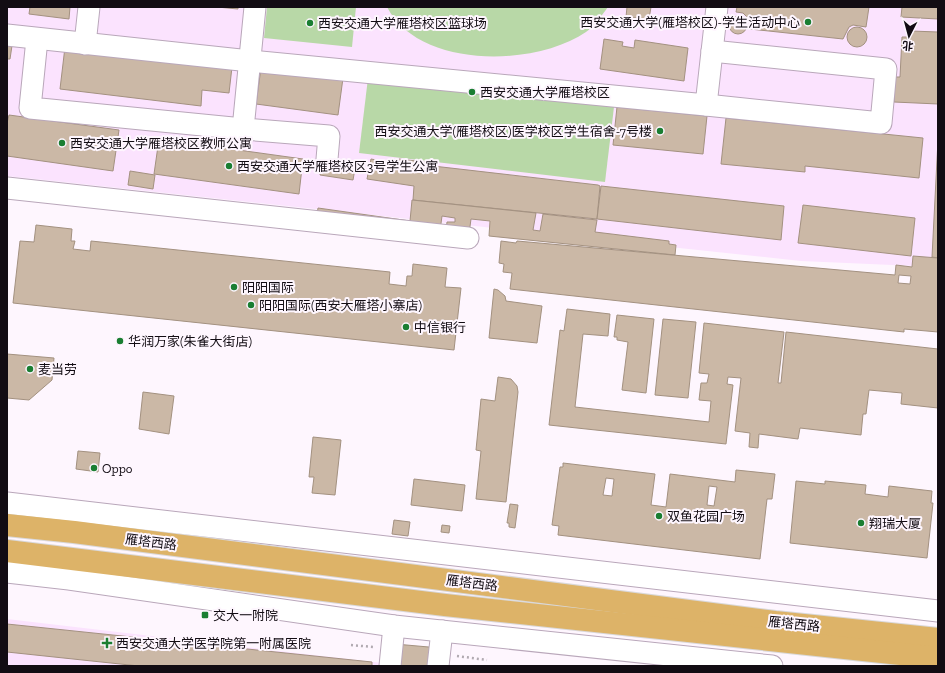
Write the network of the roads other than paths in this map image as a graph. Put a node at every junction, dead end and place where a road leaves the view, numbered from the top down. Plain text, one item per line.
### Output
1 (89, 7) edge
2 (255, 7) edge
3 (717, 7) edge
4 (7, 35) edge
5 (38, 38) junction
6 (85, 44) junction
7 (712, 51) junction
8 (250, 62) junction
9 (706, 105) junction
10 (244, 129) junction
11 (327, 159) dead end
12 (7, 188) edge
13 (468, 238) dead end
14 (7, 503) edge
15 (17, 526) edge
16 (16, 551) edge
17 (7, 567) edge
18 (7, 572) edge
19 (938, 611) edge
20 (394, 626) junction
21 (442, 631) junction
22 (938, 639) edge
23 (938, 658) edge
24 (444, 661) edge
25 (390, 666) edge
26 (772, 666) edge

1 - 6 street
2 - 8 street
3 - 7 street
4 - 5 street
5 - 6 street
5 - 10 street
6 - 8 street
7 - 9 street
7 - 9 street
8 - 9 street
8 - 10 street
10 - 11 street
12 - 13 street
14 - 15 street
14 - 19 street
15 - 22 main road, 雁塔西路
16 - 17 street
16 - 23 main road, 雁塔西路
18 - 20 street
20 - 21 street
20 - 25 street
21 - 24 street
21 - 26 street

